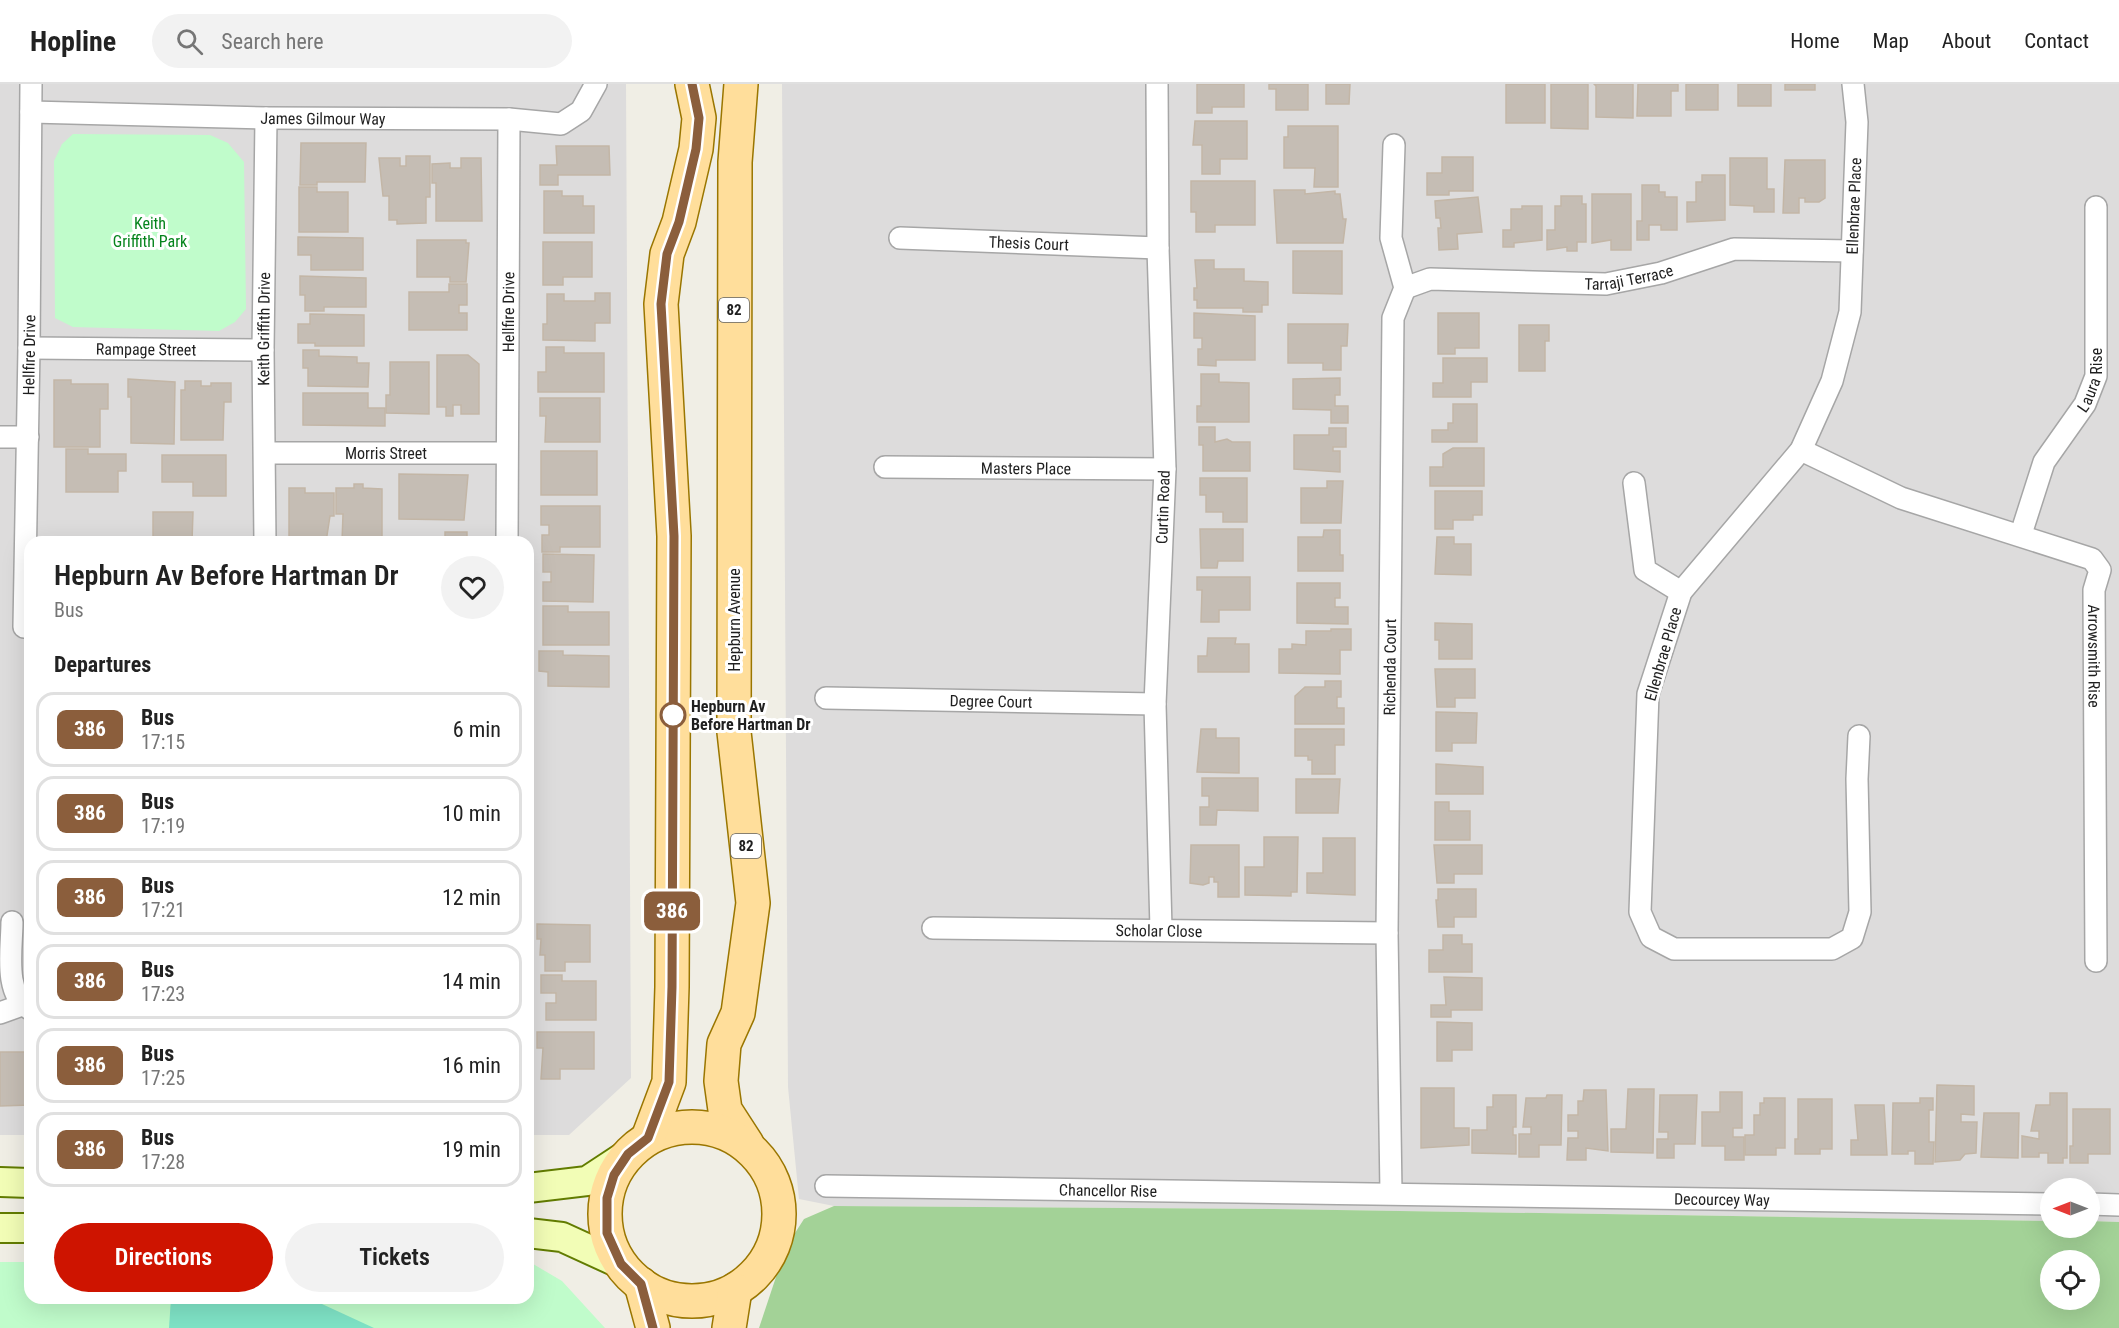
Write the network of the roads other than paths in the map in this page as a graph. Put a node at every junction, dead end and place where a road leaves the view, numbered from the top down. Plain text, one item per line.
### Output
1 (31, 84) edge
2 (596, 84) edge
3 (692, 84) edge
4 (741, 84) edge
5 (1157, 84) edge
6 (1853, 84) edge
7 (31, 112) junction
8 (266, 118) junction
9 (509, 119) junction
10 (1394, 145) dead end
11 (2097, 207) dead end
12 (900, 238) dead end
13 (1158, 248) junction
14 (1852, 251) junction
15 (1405, 288) junction
16 (30, 348) junction
17 (263, 350) junction
18 (0, 437) edge
19 (28, 437) junction
20 (1800, 450) junction
21 (266, 453) junction
22 (506, 453) junction
23 (885, 467) dead end
24 (1165, 469) junction
25 (1634, 483) dead end
26 (2021, 534) junction
27 (26, 536) edge
28 (265, 536) edge
29 (507, 536) edge
30 (1681, 592) junction
31 (826, 698) dead end
32 (1155, 704) junction
33 (1859, 736) dead end
34 (12, 922) dead end
35 (933, 928) dead end
36 (1161, 929) junction
37 (1387, 933) junction
38 (2097, 961) dead end
39 (24, 1004) edge
40 (24, 1007) edge
41 (0, 1013) edge
42 (747, 1144) junction
43 (638, 1146) junction
44 (0, 1182) edge
45 (24, 1183) edge
46 (826, 1186) dead end
47 (534, 1187) edge
48 (1392, 1192) junction
49 (2040, 1204) edge
50 (2100, 1204) edge
51 (2119, 1205) edge
52 (0, 1228) edge
53 (24, 1228) edge
54 (534, 1234) edge
55 (631, 1274) junction
56 (735, 1290) junction
57 (653, 1328) edge
58 (729, 1328) edge

1 - 7 street, Hellfire Drive
2 - 9 street, James Gilmour Way
3 - 43 main road
4 - 42 main road, Hepburn Avenue / 82
5 - 13 street, Curtin Road
6 - 14 street, Ellenbrae Place
7 - 8 street, James Gilmour Way
7 - 16 street, Hellfire Drive
8 - 9 street, James Gilmour Way
8 - 17 street, Keith Griffith Drive
9 - 22 street, Hellfire Drive
10 - 15 street
11 - 26 street, Laura Rise
12 - 13 street, Thesis Court
13 - 24 street, Curtin Road
14 - 15 street, Tarraji Terrace
14 - 20 street, Ellenbrae Place
15 - 37 street, Richenda Court
16 - 17 street, Rampage Street
16 - 19 street, Hellfire Drive
17 - 21 street, Keith Griffith Drive
18 - 19 street
19 - 27 street, Hellfire Drive
20 - 26 street, Arrowsmith Rise
20 - 30 street, Ellenbrae Place
21 - 22 street, Morris Street
21 - 28 street, Keith Griffith Drive
22 - 29 street, Hellfire Drive
23 - 24 street, Masters Place
24 - 32 street, Curtin Road
25 - 30 street
26 - 38 street, Arrowsmith Rise
30 - 33 street, Ellenbrae Place
31 - 32 street, Degree Court
32 - 36 street, Curtin Road
34 - 39 street
35 - 36 street, Scholar Close
36 - 37 street, Scholar Close
37 - 48 street, Richenda Court
40 - 41 street
42 - 43 main road, 82
42 - 56 main road, 82
43 - 47 main road
43 - 55 main road
44 - 45 main road
46 - 48 street, Chancellor Rise
48 - 49 street, Decourcey Way
50 - 51 street
52 - 53 main road
54 - 55 main road
55 - 56 main road, 82
55 - 57 main road
56 - 58 main road

